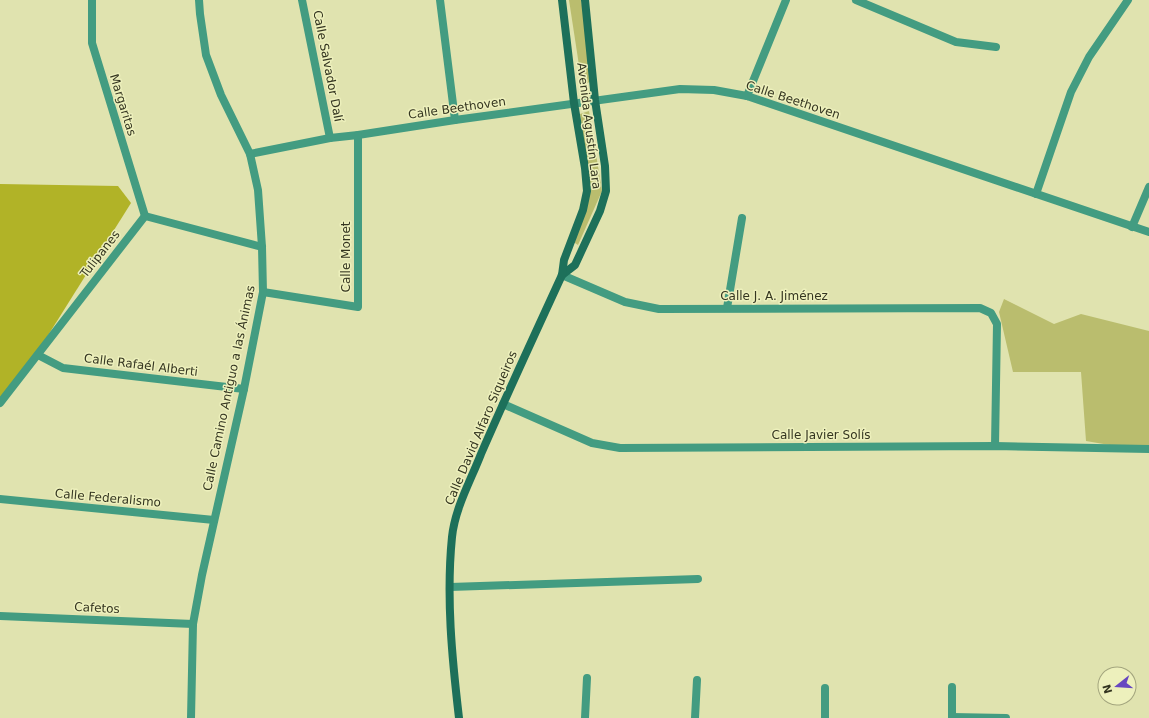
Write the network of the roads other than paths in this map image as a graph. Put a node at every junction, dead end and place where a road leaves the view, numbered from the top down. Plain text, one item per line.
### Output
1 (92, 0) edge
2 (199, 0) edge
3 (302, 0) edge
4 (440, 0) edge
5 (562, 0) edge
6 (585, 0) edge
7 (786, 0) edge
8 (856, 0) edge
9 (1128, 0) edge
10 (996, 47) dead end
11 (747, 96) junction
12 (595, 100) junction
13 (574, 103) junction
14 (455, 120) junction
15 (358, 135) junction
16 (330, 138) junction
17 (250, 154) junction
18 (1149, 187) edge
19 (1036, 194) junction
20 (144, 216) junction
21 (742, 218) dead end
22 (1132, 227) junction
23 (1149, 232) edge
24 (262, 247) junction
25 (562, 275) junction
26 (263, 292) junction
27 (726, 308) junction
28 (38, 354) junction
29 (244, 389) junction
30 (0, 403) edge
31 (503, 404) junction
32 (995, 446) junction
33 (1149, 449) edge
34 (0, 499) edge
35 (214, 520) junction
36 (698, 579) dead end
37 (450, 587) junction
38 (0, 616) edge
39 (193, 624) junction
40 (587, 678) dead end
41 (697, 680) dead end
42 (952, 687) dead end
43 (825, 688) dead end
44 (191, 718) edge
45 (458, 718) edge
46 (585, 718) edge
47 (695, 718) edge
48 (825, 718) edge
49 (952, 718) edge
50 (1006, 718) edge

1 - 20 street, Margaritas
2 - 17 street, Calle Camino Antiguo a las Ánimas
3 - 16 street, Calle Salvador Dalí
4 - 14 street
5 - 13 main road, Avenida Agustín Lara
6 - 12 main road, Avenida Agustín Lara
7 - 11 street
8 - 10 street
9 - 19 street
11 - 12 street, Calle Beethoven
11 - 19 street, Calle Beethoven
12 - 13 street, Calle Beethoven
12 - 25 main road, Avenida Agustín Lara
13 - 14 street, Calle Beethoven
13 - 25 main road, Avenida Agustín Lara
14 - 15 street, Calle Beethoven
15 - 16 street, Calle Beethoven
15 - 26 street, Calle Monet
16 - 17 street, Calle Beethoven
17 - 24 street, Calle Camino Antiguo a las Ánimas
18 - 22 street
19 - 22 street, Calle Beethoven
20 - 24 street
20 - 28 street, Tulipanes
21 - 27 street
22 - 23 street, Calle Beethoven
24 - 26 street, Calle Camino Antiguo a las Ánimas
25 - 27 street, Calle J. A. Jiménez
25 - 31 main road, Calle David Alfaro Siqueiros
26 - 29 street, Calle Camino Antiguo a las Ánimas
27 - 32 street, Calle J. A. Jiménez
28 - 29 street, Calle Rafaél Alberti
28 - 30 street, Tulipanes
29 - 35 street, Calle Camino Antiguo a las Ánimas
31 - 32 street, Calle Javier Solís
31 - 37 main road, Calle David Alfaro Siqueiros
32 - 33 street, Calle Javier Solís
34 - 35 street, Calle Federalismo
35 - 39 street, Calle Camino Antiguo a las Ánimas
36 - 37 street
37 - 45 main road, Calle David Alfaro Siqueiros
38 - 39 street, Cafetos
39 - 44 street, Calle Camino Antiguo a las Ánimas
40 - 46 street
41 - 47 street
42 - 49 street
43 - 48 street
49 - 50 street

